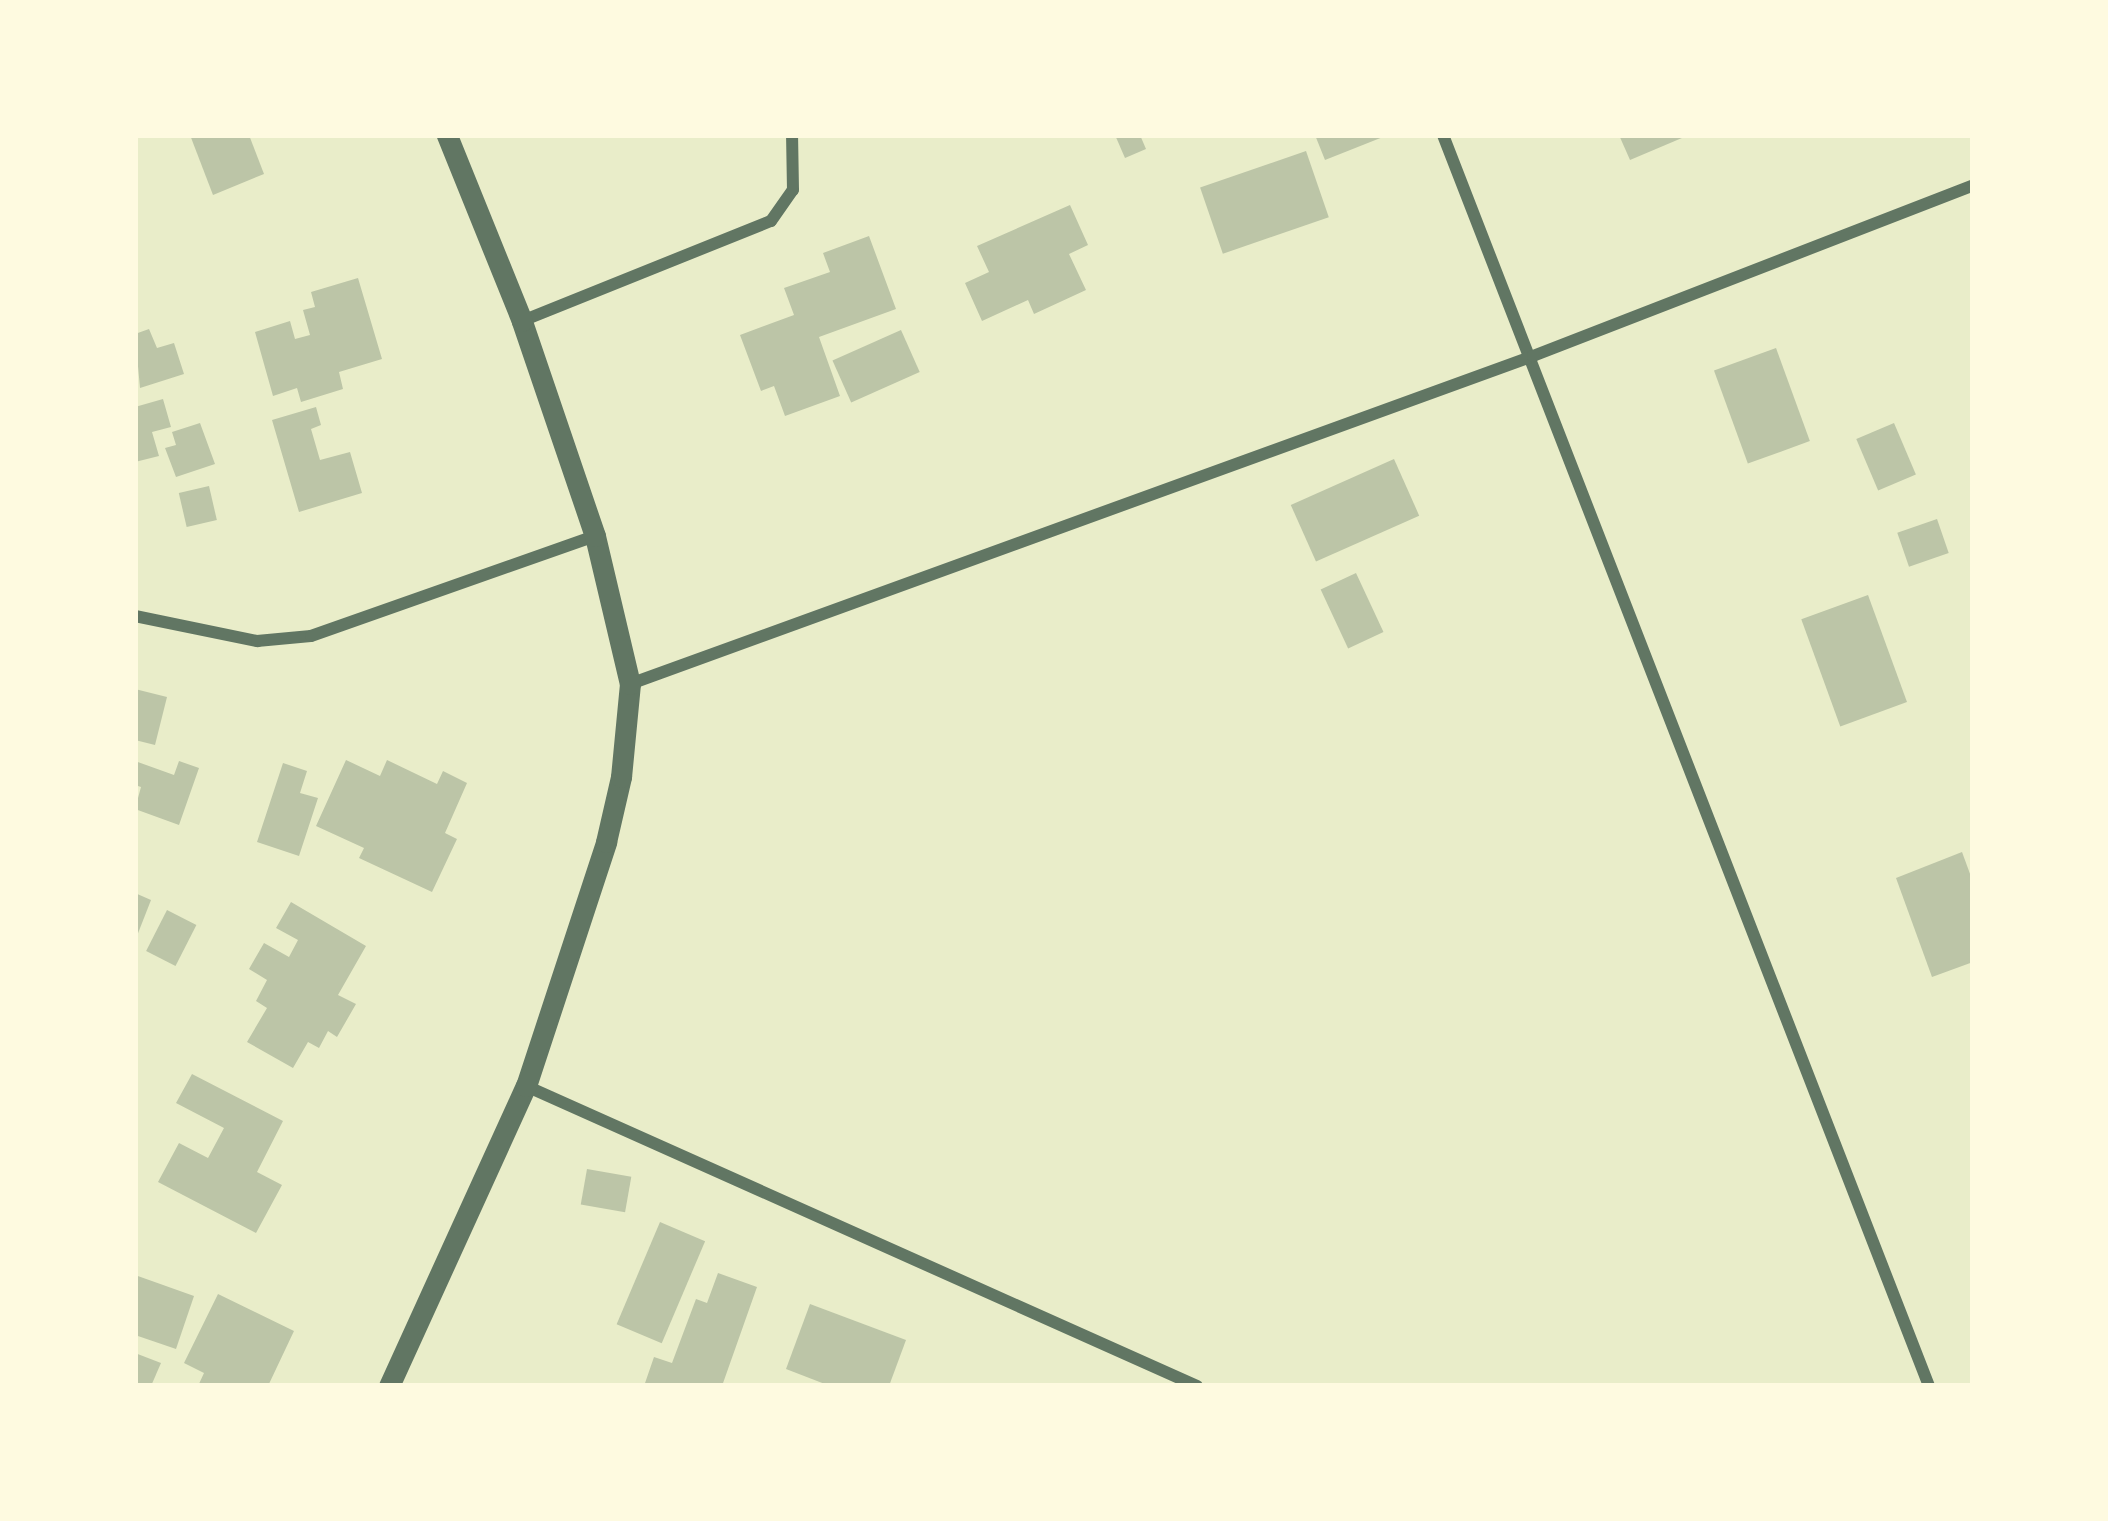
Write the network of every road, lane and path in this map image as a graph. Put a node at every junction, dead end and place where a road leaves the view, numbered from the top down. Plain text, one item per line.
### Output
1 (447, 135) edge
2 (791, 135) edge
3 (1443, 135) edge
4 (1973, 185) edge
5 (522, 321) junction
6 (1533, 356) junction
7 (595, 536) junction
8 (135, 616) edge
9 (630, 683) junction
10 (526, 1086) junction
11 (389, 1386) edge
12 (1197, 1386) edge
13 (1929, 1386) edge

1 - 5 street
2 - 5 street
3 - 6 street
4 - 6 street
5 - 7 street
6 - 9 street
6 - 13 street
7 - 8 street
7 - 9 street
9 - 10 street
10 - 11 street
10 - 12 street

